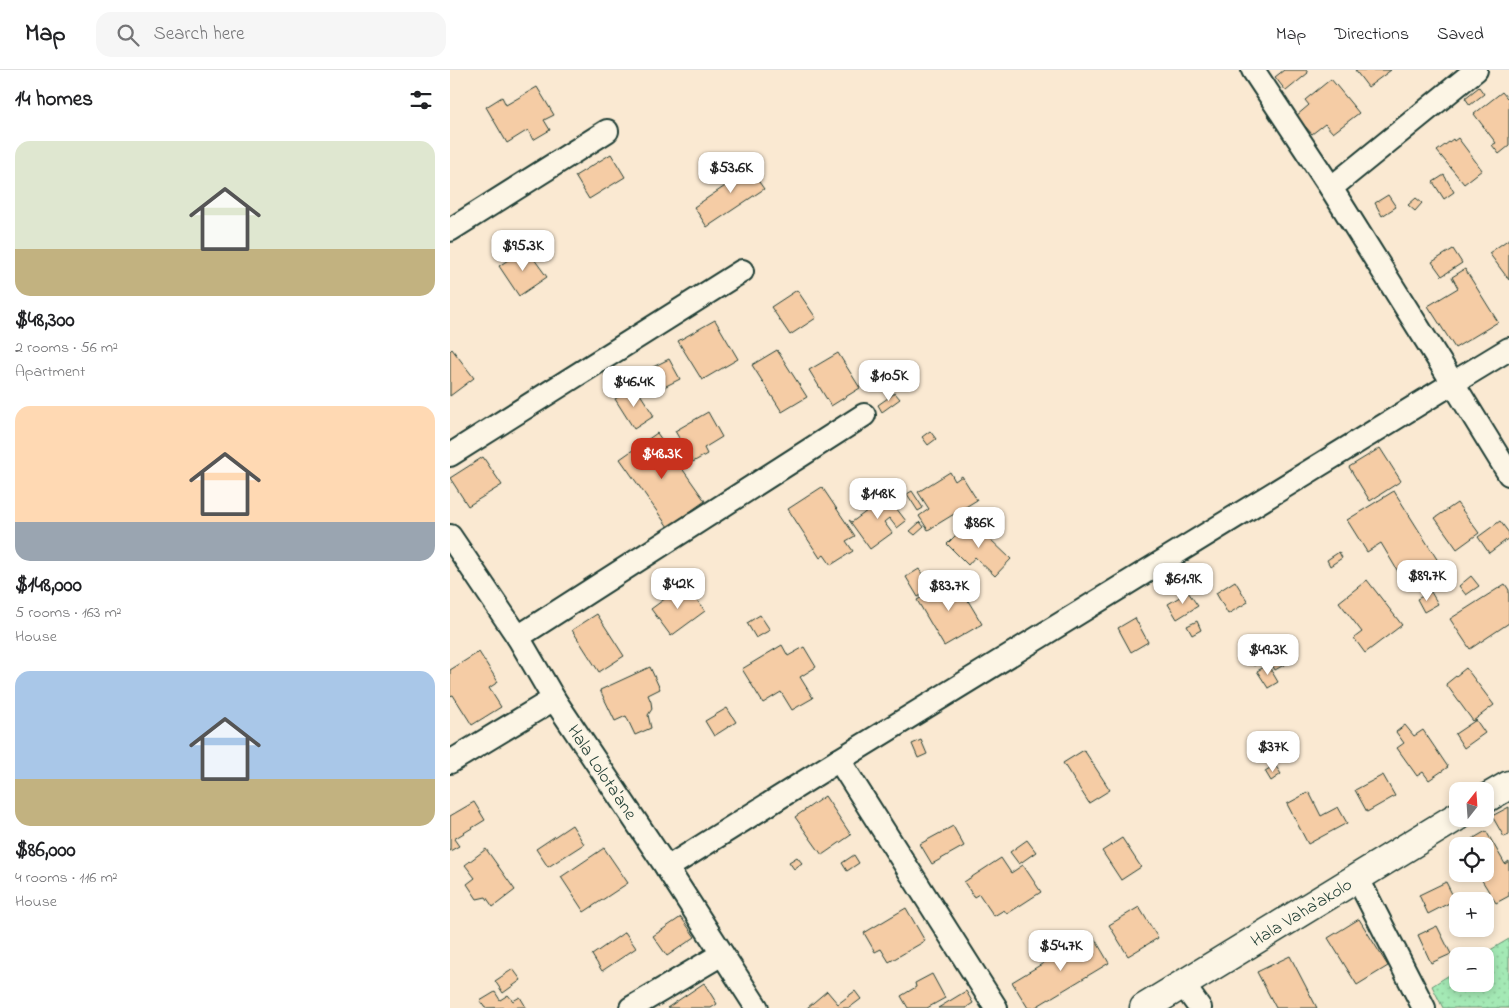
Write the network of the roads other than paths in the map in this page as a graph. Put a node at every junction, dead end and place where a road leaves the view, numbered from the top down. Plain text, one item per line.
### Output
1 (1253, 70) edge
2 (1476, 70) edge
3 (607, 131) dead end
4 (1331, 188) junction
5 (450, 230) edge
6 (742, 271) dead end
7 (1509, 349) edge
8 (1453, 383) junction
9 (864, 415) dead end
10 (450, 455) edge
11 (1509, 474) edge
12 (450, 536) edge
13 (518, 637) junction
14 (554, 700) junction
15 (839, 760) junction
16 (450, 762) edge
17 (1509, 785) edge
18 (1494, 794) edge
19 (1449, 821) edge
20 (667, 868) junction
21 (1357, 877) junction
22 (722, 954) junction
23 (1182, 984) junction
24 (632, 1008) edge
25 (757, 1008) edge
26 (996, 1008) edge
27 (1144, 1008) edge
28 (1200, 1008) edge
29 (1424, 1008) edge

1 - 4 street
2 - 4 street
3 - 5 street
4 - 8 street
6 - 10 street
7 - 8 street
8 - 11 street
8 - 15 street
9 - 13 street
12 - 13 street, Hala Lolota'ane
13 - 14 street, Hala Lolota'ane
14 - 16 street
14 - 20 street, Hala Lolota'ane
15 - 20 street
15 - 26 street
17 - 18 main road
19 - 21 main road, Hala Vaha'akolo
20 - 22 street, Hala Lolota'ane
21 - 23 main road, Hala Vaha'akolo
21 - 29 street
22 - 24 street
22 - 25 street, Hala Lolota'ane
23 - 27 main road, Hala Vaha'akolo
23 - 28 street

